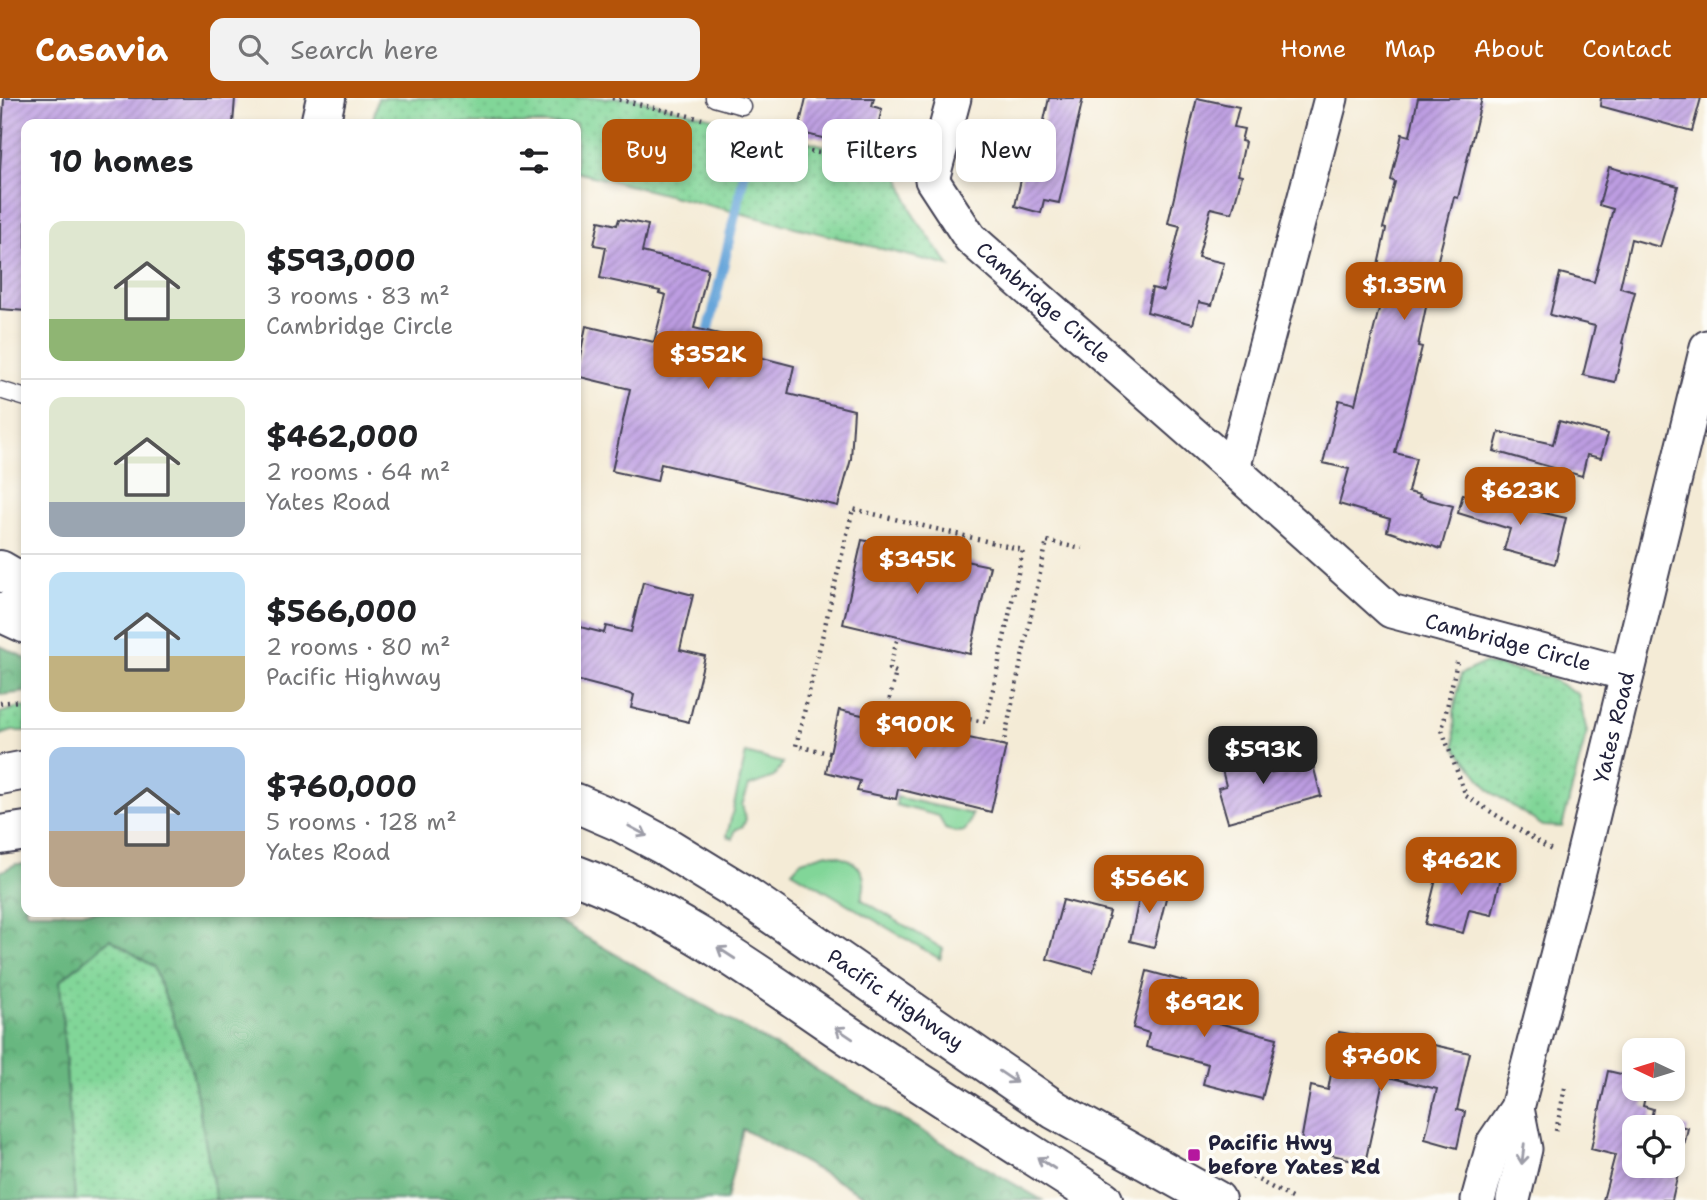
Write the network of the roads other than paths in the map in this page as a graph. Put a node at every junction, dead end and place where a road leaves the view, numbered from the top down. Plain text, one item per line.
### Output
1 (326, 98) edge
2 (714, 98) edge
3 (954, 98) edge
4 (1331, 98) edge
5 (742, 106) dead end
6 (321, 119) edge
7 (1707, 347) edge
8 (0, 390) edge
9 (21, 396) edge
10 (1233, 469) junction
11 (0, 570) edge
12 (21, 582) edge
13 (0, 612) edge
14 (21, 622) edge
15 (1627, 674) junction
16 (21, 771) edge
17 (0, 775) edge
18 (581, 805) edge
19 (21, 832) edge
20 (0, 835) edge
21 (581, 877) edge
22 (1517, 1108) junction
23 (1103, 1200) edge
24 (1216, 1200) edge
25 (1478, 1200) edge
26 (1513, 1200) edge

1 - 6 main road
2 - 5 lane
3 - 10 street, Cambridge Circle
4 - 10 street
7 - 15 street, Yates Road
8 - 9 lane
10 - 15 street, Cambridge Circle
11 - 12 main road
13 - 14 main road
15 - 22 street, Yates Road
16 - 17 main road
18 -> 24 main road, Pacific Highway
19 - 20 main road
23 -> 21 main road
22 - 25 street, Yates Road
22 -> 26 street, Yates Road

